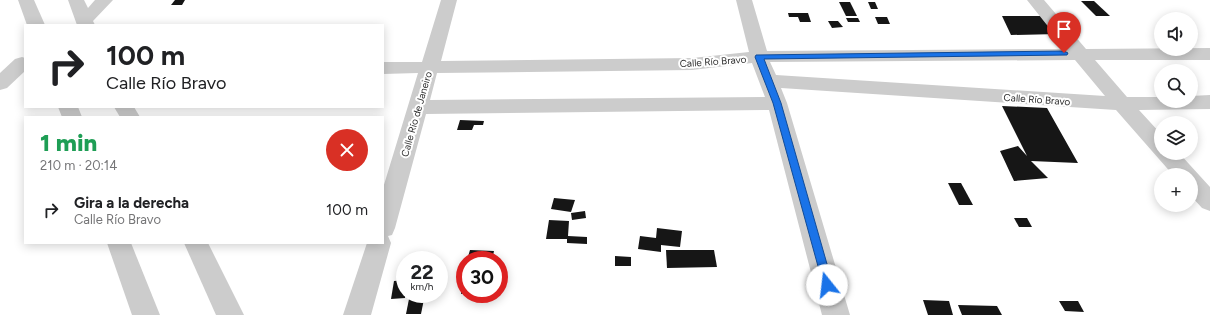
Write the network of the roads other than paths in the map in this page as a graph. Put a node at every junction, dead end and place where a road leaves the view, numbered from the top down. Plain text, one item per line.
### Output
1 (26, 0) edge
2 (76, 0) edge
3 (105, 0) edge
4 (449, 0) edge
5 (744, 0) edge
6 (1035, 0) edge
7 (85, 23) edge
8 (36, 24) edge
9 (1079, 53) junction
10 (1210, 54) edge
11 (759, 57) junction
12 (24, 63) edge
13 (0, 64) edge
14 (384, 68) edge
15 (430, 68) junction
16 (768, 80) junction
17 (0, 84) edge
18 (1210, 102) edge
19 (777, 103) junction
20 (1122, 104) junction
21 (418, 107) junction
22 (1154, 140) edge
23 (1172, 160) edge
24 (1180, 168) edge
25 (1198, 189) edge
26 (1210, 202) edge
27 (384, 225) edge
28 (119, 244) edge
29 (196, 244) edge
30 (379, 244) edge
31 (146, 315) edge
32 (230, 315) edge
33 (357, 315) edge
34 (836, 315) edge

1 - 8 street
2 - 7 street
3 - 7 street
4 - 15 street, Calle Río de Janeiro
5 - 11 street
6 - 9 street
9 - 10 street, Calle Río Bravo
9 - 11 street, Calle Río Bravo
9 - 20 street
11 - 15 street, Calle Río Bravo
11 - 16 street
12 - 13 street
12 - 17 street
14 - 15 street, Calle Río Bravo
15 - 21 street, Calle Río de Janeiro
16 - 19 street
16 - 20 street, Calle Río Bravo
18 - 20 street, Calle Río Bravo
19 - 21 street
19 - 34 street
20 - 22 street
21 - 27 street, Calle Río de Janeiro
23 - 24 street
25 - 26 street
28 - 31 street
29 - 32 street
30 - 33 street

